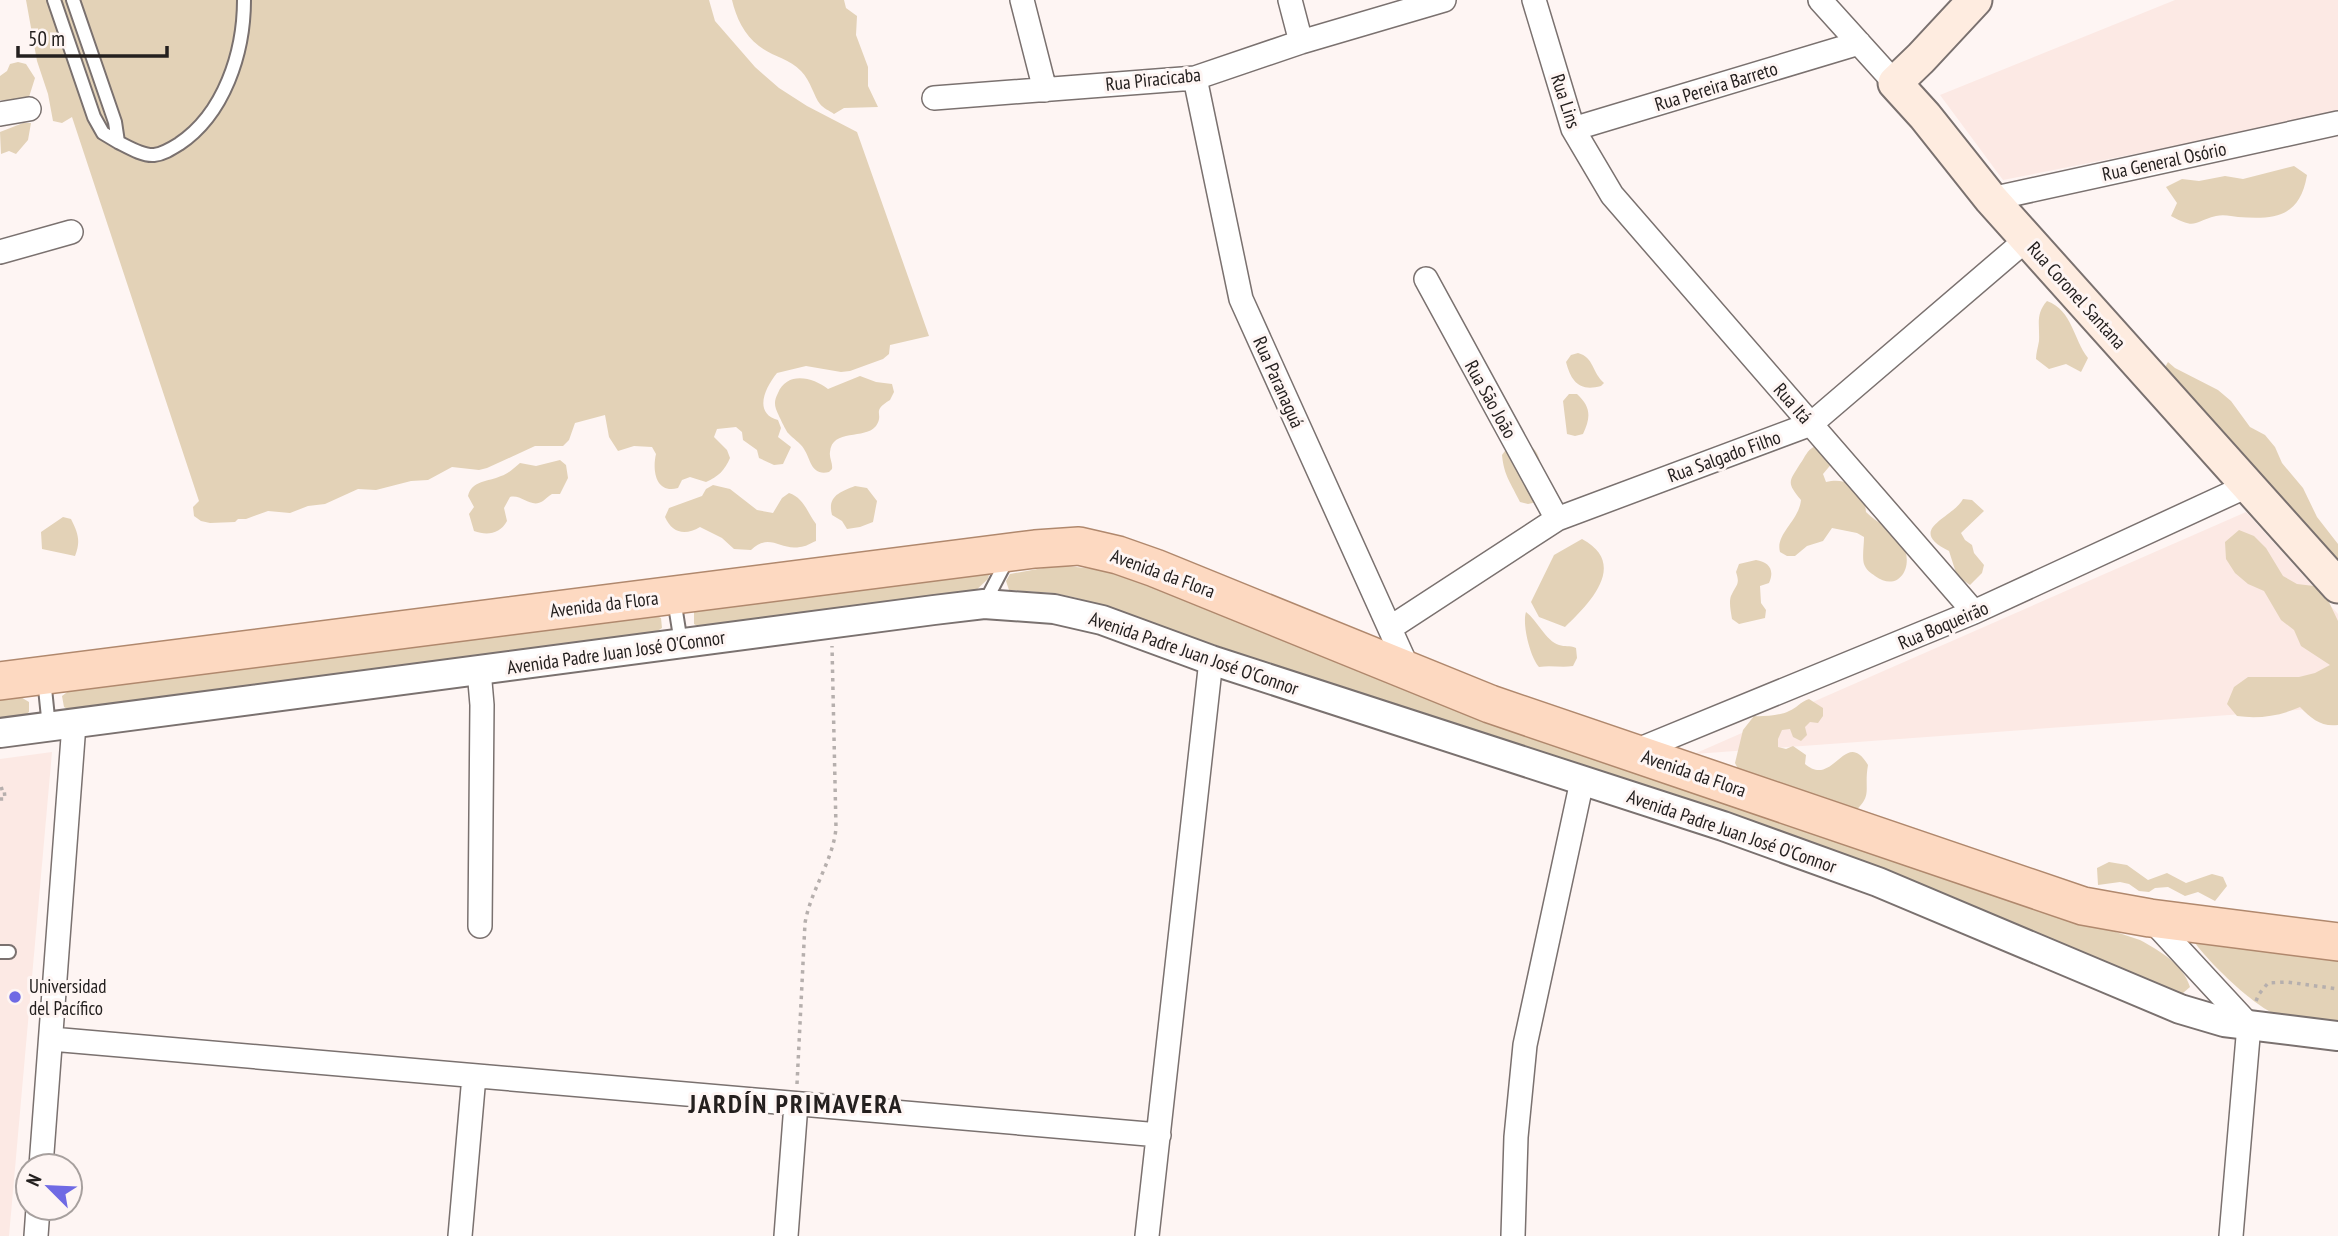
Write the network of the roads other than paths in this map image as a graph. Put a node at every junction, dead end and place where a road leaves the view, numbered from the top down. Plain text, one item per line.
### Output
1 (54, 0) edge
2 (73, 0) edge
3 (244, 0) edge
4 (1022, 0) edge
5 (1290, 0) edge
6 (1444, 0) edge
7 (1534, 0) edge
8 (1820, 0) edge
9 (1975, 0) edge
10 (1301, 42) junction
11 (1859, 43) junction
12 (1195, 78) junction
13 (1895, 82) junction
14 (1045, 90) junction
15 (934, 98) dead end
16 (29, 109) dead end
17 (0, 114) edge
18 (2338, 123) edge
19 (1573, 129) junction
20 (118, 142) junction
21 (1612, 195) joint
22 (1991, 199) junction
23 (71, 232) dead end
24 (2027, 239) junction
25 (0, 252) edge
26 (1426, 279) dead end
27 (1811, 424) junction
28 (2247, 486) junction
29 (1557, 519) junction
30 (1011, 553) junction
31 (2338, 586) edge
32 (674, 595) junction
33 (984, 604) junction
34 (1974, 612) junction
35 (1390, 628) junction
36 (681, 643) junction
37 (1211, 660) junction
38 (480, 670) junction
39 (1409, 671) junction
40 (44, 676) junction
41 (0, 681) edge
42 (62, 725) junction
43 (0, 733) edge
44 (1633, 752) junction
45 (1583, 781) junction
46 (2150, 918) junction
47 (2338, 920) edge
48 (480, 926) dead end
49 (2279, 934) junction
50 (2338, 942) edge
51 (2249, 1025) junction
52 (2338, 1036) edge
53 (51, 1039) junction
54 (474, 1076) junction
55 (796, 1104) junction
56 (1158, 1135) junction
57 (42, 1152) edge
58 (460, 1236) edge
59 (786, 1236) edge
60 (1147, 1236) edge
61 (1513, 1236) edge
62 (2231, 1236) edge

1 - 20 lane
2 - 20 lane
3 - 20 lane
4 - 14 street
5 - 10 street
6 - 10 street, Rua Piracicaba
7 - 19 street, Rua Lins
8 - 11 street, Rua Coronel Santana
9 - 13 main road
10 - 12 street, Rua Piracicaba
11 - 13 street, Rua Coronel Santana
11 - 19 street, Rua Pereira Barreto
12 - 14 street, Rua Piracicaba
12 - 35 street, Rua Paranaguá
13 - 22 main road, Rua Coronel Santana
14 - 15 street, Rua Piracicaba
16 - 17 street
18 - 22 street, Rua General Osório
19 - 21 street, Rua Lins
21 - 27 street, Rua Itá
22 - 24 main road, Rua Coronel Santana
23 - 25 street
24 - 27 street, Rua Salgado Filho
24 - 28 main road, Rua Coronel Santana
26 - 29 street, Rua São João
27 - 29 street, Rua Salgado Filho
27 - 34 street, Rua Itá
28 - 31 main road, Rua Coronel Santana
28 - 34 street, Rua Boqueirão
29 - 35 street, Rua Salgado Filho
30 - 32 main road, Avenida da Flora
30 - 33 lane
30 - 39 main road, Avenida da Flora
32 - 36 lane
32 - 40 main road, Avenida da Flora
33 - 36 street, Avenida Padre Juan José O'Connor
33 - 37 street, Avenida Padre Juan José O'Connor
34 - 44 street, Rua Boqueirão
35 - 39 street, Rua Paranaguá
36 - 38 street, Avenida Padre Juan José O'Connor
37 - 45 street, Avenida Padre Juan José O'Connor
37 - 56 street
38 - 42 street, Avenida Padre Juan José O'Connor
38 - 48 street
39 - 44 main road, Avenida da Flora
40 - 41 main road, Avenida da Flora
40 - 42 lane
42 - 43 street, Avenida Padre Juan José O'Connor
42 - 53 street
44 - 46 main road, Avenida da Flora
45 - 51 street, Avenida Padre Juan José O'Connor
45 - 61 street
46 - 49 main road, Avenida da Flora
46 - 51 street
47 - 49 main road, Avenida da Flora
49 - 50 main road, Avenida da Flora
51 - 52 street, Avenida Padre Juan José O'Connor
51 - 62 street
53 - 54 street
53 - 57 street
54 - 55 street
54 - 58 street
55 - 56 street
55 - 59 street
56 - 60 street

